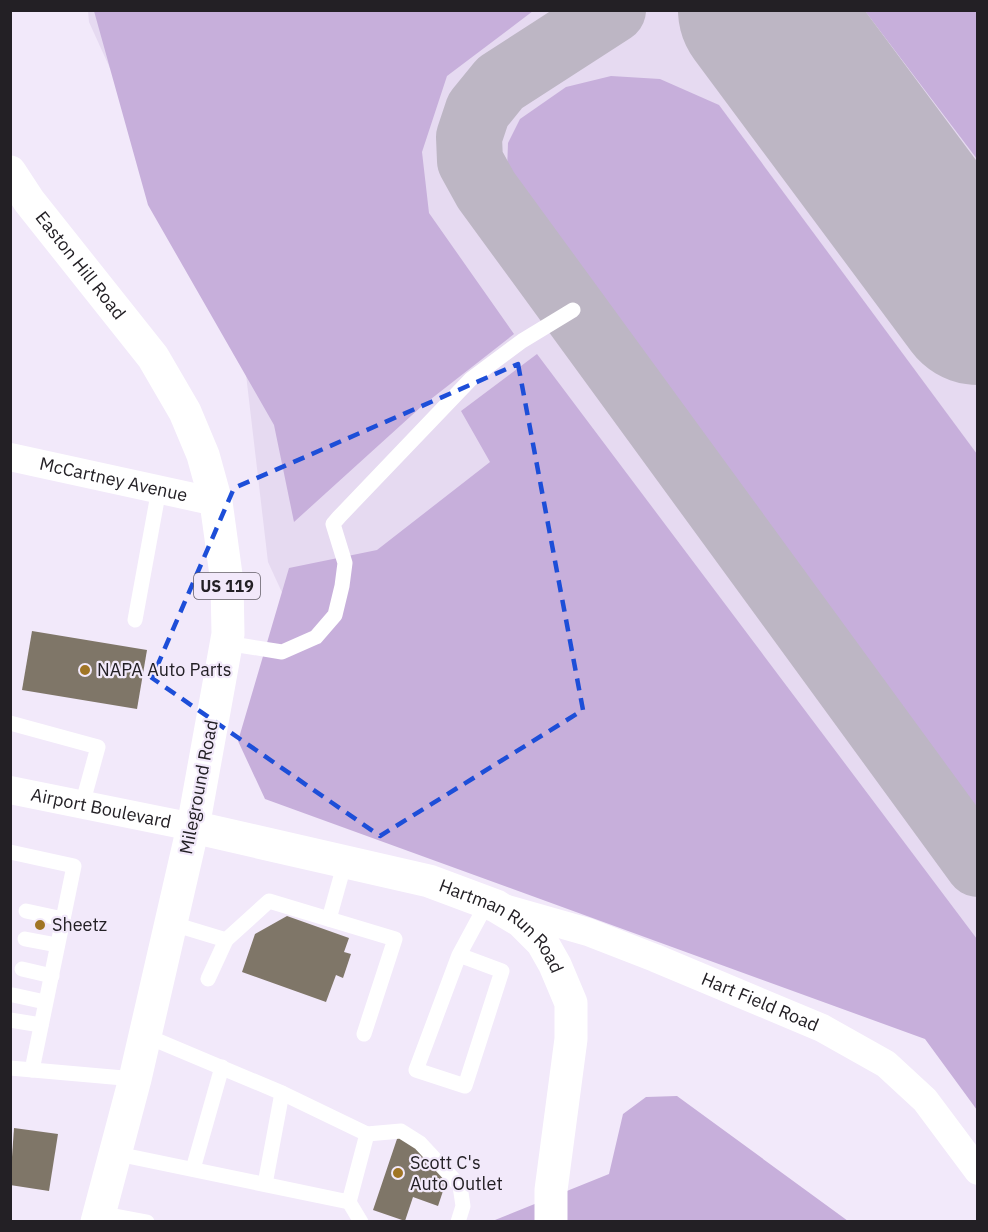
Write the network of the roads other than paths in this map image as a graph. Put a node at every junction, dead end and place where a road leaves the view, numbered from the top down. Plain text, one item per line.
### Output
1 (10, 172) edge
2 (573, 310) dead end
3 (153, 357) joint
4 (10, 458) edge
5 (159, 489) junction
6 (216, 502) junction
7 (135, 620) dead end
8 (226, 643) junction
9 (10, 723) edge
10 (10, 790) edge
11 (82, 805) junction
12 (193, 827) junction
13 (10, 852) edge
14 (345, 862) junction
15 (492, 904) junction
16 (26, 911) dead end
17 (63, 919) junction
18 (329, 919) junction
19 (170, 923) junction
20 (25, 939) dead end
21 (226, 940) junction
22 (57, 945) junction
23 (459, 954) junction
24 (22, 969) dead end
25 (52, 976) junction
26 (208, 979) dead end
27 (14, 996) dead end
28 (45, 1002) junction
29 (10, 1020) edge
30 (40, 1025) junction
31 (144, 1035) junction
32 (364, 1035) dead end
33 (222, 1067) junction
34 (10, 1068) edge
35 (32, 1070) junction
36 (135, 1079) junction
37 (282, 1094) junction
38 (367, 1134) junction
39 (113, 1153) junction
40 (193, 1169) junction
41 (978, 1171) edge
42 (265, 1184) junction
43 (349, 1202) junction
44 (98, 1217) edge
45 (147, 1221) edge
46 (361, 1221) edge
47 (458, 1221) edge
48 (551, 1221) edge

1 - 3 main road, Easton Hill Road / US 119
2 - 8 lane
3 - 6 main road, Mileground Road / US 119
4 - 5 street, McCartney Avenue
5 - 6 street, McCartney Avenue
5 - 7 lane
6 - 8 main road, Mileground Road / US 119
8 - 12 main road, Mileground Road / US 119
9 - 11 lane
10 - 11 street, Airport Boulevard
11 - 12 street, Airport Boulevard
12 - 14 main road, Hartman Run Road
12 - 19 main road, Mileground Road / US 119
13 - 17 lane
14 - 15 main road, Hartman Run Road
14 - 18 lane
15 - 23 lane
15 - 41 street, Hart Field Road
15 - 48 main road, Hartman Run Road
16 - 17 lane
17 - 22 lane
18 - 21 lane
18 - 32 lane
19 - 21 lane
19 - 31 main road, Mileground Road / US 119
20 - 22 lane
21 - 26 lane
22 - 25 lane
23 - 23 lane
24 - 25 lane
25 - 28 lane
27 - 28 lane
28 - 30 lane
29 - 30 lane
30 - 35 lane
31 - 33 lane
31 - 36 main road, Mileground Road / US 119
33 - 37 lane
33 - 40 lane
34 - 35 lane
35 - 36 lane
36 - 39 main road, Mileground Road / US 119
37 - 38 lane
37 - 42 lane
38 - 43 lane
38 - 47 lane
39 - 40 lane
39 - 44 main road, Mileground Road / US 119
40 - 42 lane
42 - 43 lane
43 - 46 lane
44 - 45 lane

